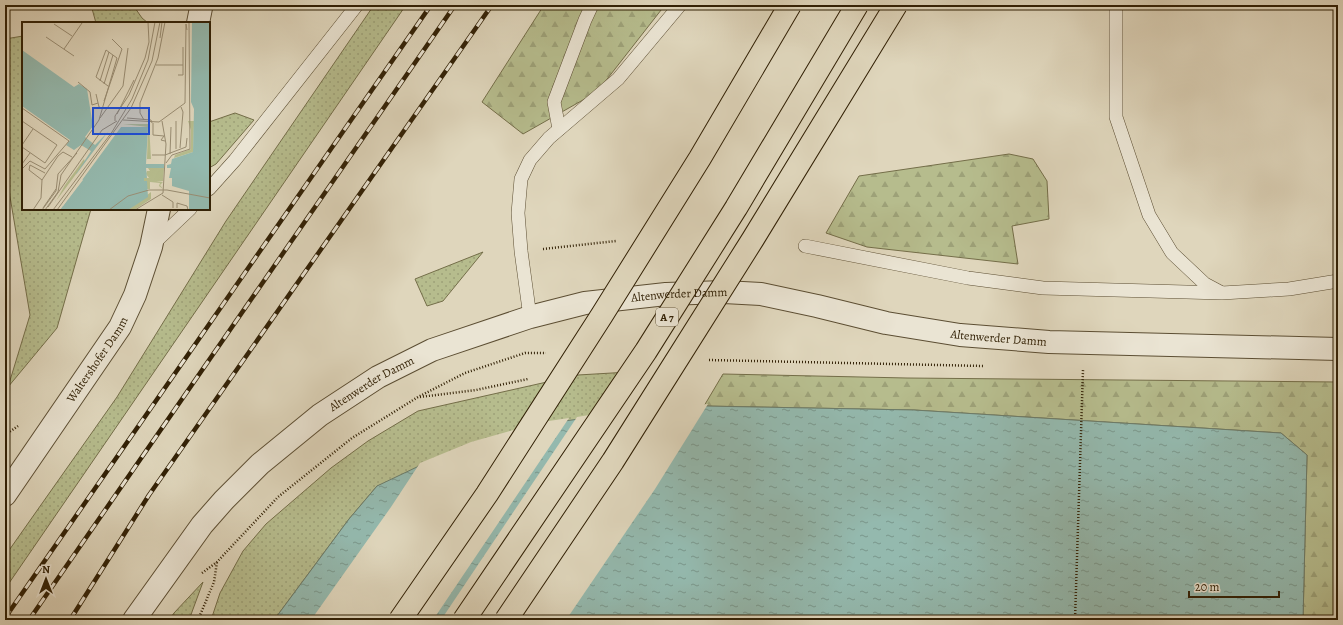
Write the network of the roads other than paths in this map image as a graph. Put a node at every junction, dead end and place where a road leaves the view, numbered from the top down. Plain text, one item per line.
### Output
1 (357, 5) edge
2 (592, 5) edge
3 (680, 5) edge
4 (790, 5) edge
5 (857, 5) edge
6 (896, 5) edge
7 (1116, 5) edge
8 (559, 129) junction
9 (210, 188) edge
10 (159, 210) edge
11 (189, 210) edge
12 (805, 246) dead end
13 (151, 247) junction
14 (1338, 281) edge
15 (1222, 294) junction
16 (530, 317) junction
17 (1338, 349) edge
18 (5, 495) edge
19 (134, 620) edge
20 (400, 620) edge
21 (464, 620) edge
22 (506, 620) edge

1 - 9 lane
2 - 8 lane
3 - 8 lane
4 - 20 highway, bridge
5 - 21 highway, A 7, bridge
6 - 22 highway, A 7, bridge
7 - 15 lane
8 - 16 lane
10 - 13 street, Waltershofer Damm
11 - 13 lane
12 - 15 lane
13 - 18 street, Waltershofer Damm
14 - 15 lane
16 - 17 street, Altenwerder Damm
16 - 19 street, Altenwerder Damm

